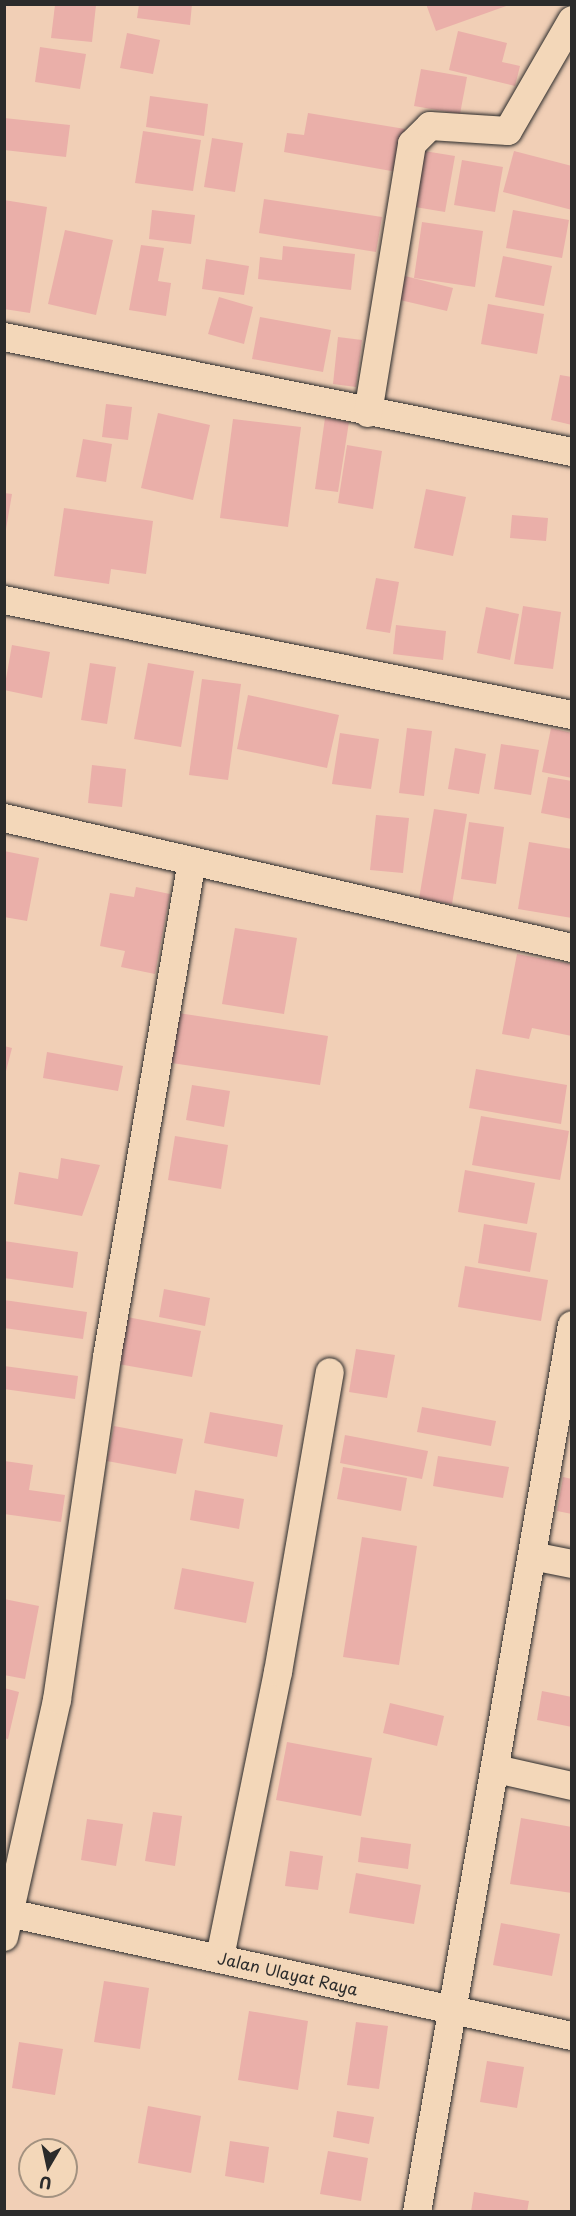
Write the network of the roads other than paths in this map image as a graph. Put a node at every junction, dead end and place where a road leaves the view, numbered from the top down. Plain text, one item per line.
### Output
1 (572, 20) edge
2 (4, 337) edge
3 (368, 413) junction
4 (572, 452) edge
5 (4, 600) edge
6 (572, 715) edge
7 (4, 818) edge
8 (192, 861) junction
9 (572, 948) edge
10 (572, 1325) edge
11 (330, 1372) dead end
12 (532, 1556) junction
13 (572, 1564) edge
14 (496, 1769) junction
15 (572, 1786) edge
16 (6, 1920) edge
17 (220, 1957) junction
18 (452, 2011) junction
19 (572, 2037) edge
20 (417, 2211) edge

1 - 3 street
2 - 3 street
3 - 4 street
5 - 6 street
7 - 8 street
8 - 9 street
8 - 16 street
10 - 12 street
11 - 17 street
12 - 13 street
12 - 14 street
14 - 15 street
14 - 18 street
16 - 17 street, Jalan Ulayat Raya
17 - 18 street, Jalan Ulayat Raya
18 - 19 street, Jalan Ulayat Raya
18 - 20 street

